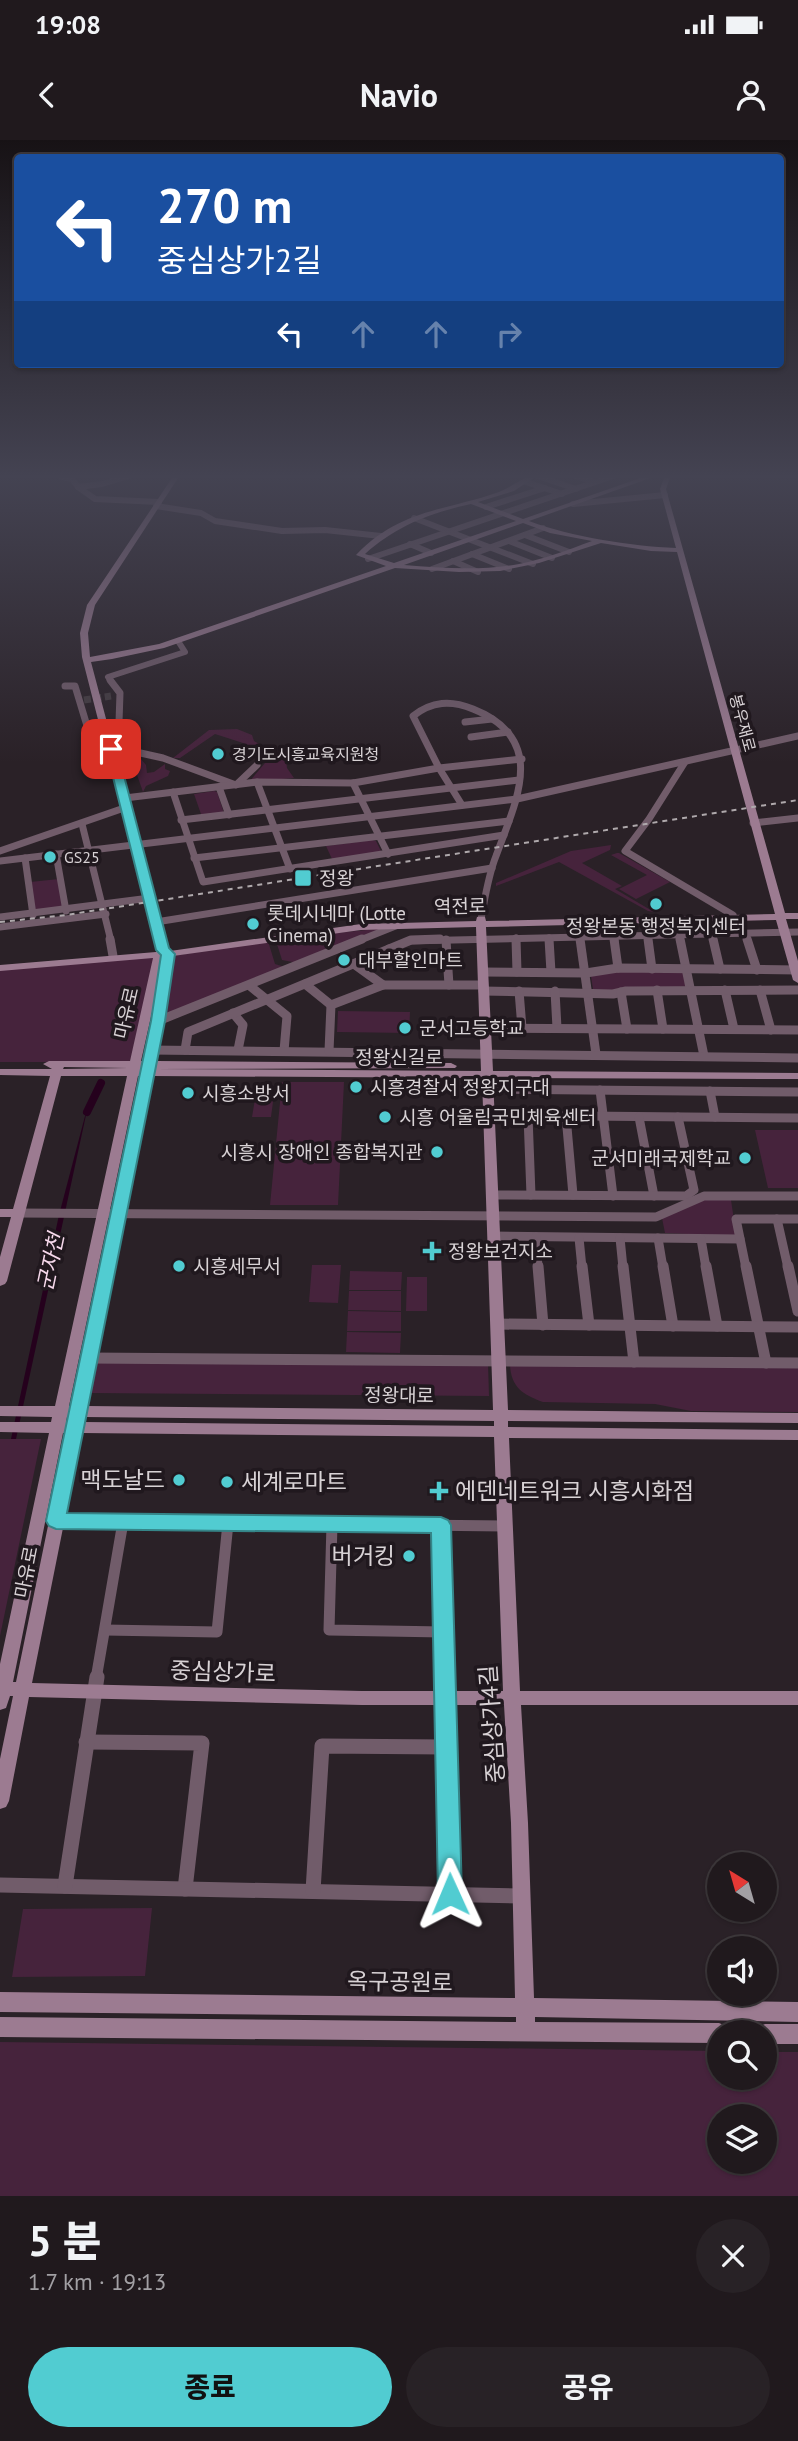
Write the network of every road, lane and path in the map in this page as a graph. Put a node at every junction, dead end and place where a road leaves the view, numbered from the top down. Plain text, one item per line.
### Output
1 (114, 571) edge
2 (380, 571) edge
3 (462, 571) edge
4 (489, 571) edge
5 (685, 571) edge
6 (478, 572) joint
7 (178, 641) junction
8 (87, 660) junction
9 (65, 686) dead end
10 (120, 695) junction
11 (111, 696) tunnel mouth
12 (492, 719) junction
13 (465, 722) dead end
14 (508, 732) junction
15 (798, 736) edge
16 (471, 737) dead end
17 (94, 749) dead end
18 (734, 751) junction
19 (522, 759) junction
20 (685, 762) junction
21 (257, 765) dead end
22 (439, 768) junction
23 (519, 780) junction
24 (257, 782) junction
25 (354, 783) junction
26 (236, 785) junction
27 (219, 787) junction
28 (452, 788) junction
29 (173, 792) junction
30 (361, 799) junction
31 (517, 799) junction
32 (126, 803) junction
33 (462, 805) junction
34 (268, 810) junction
35 (229, 815) junction
36 (370, 816) junction
37 (798, 818) edge
38 (181, 820) junction
39 (509, 821) junction
40 (754, 823) junction
41 (82, 824) junction
42 (274, 827) junction
43 (504, 835) junction
44 (379, 836) junction
45 (186, 837) junction
46 (136, 843) junction
47 (282, 847) junction
48 (89, 849) junction
49 (0, 851) edge
50 (56, 854) junction
51 (388, 854) junction
52 (25, 858) junction
53 (194, 858) junction
54 (0, 861) edge
55 (492, 868) junction
56 (290, 869) junction
57 (150, 898) junction
58 (102, 905) junction
59 (66, 911) junction
60 (106, 914) junction
61 (33, 915) junction
62 (733, 915) junction
63 (780, 915) junction
64 (798, 915) edge
65 (0, 917) edge
66 (676, 920) junction
67 (481, 921) junction
68 (156, 922) junction
69 (578, 922) junction
70 (399, 925) junction
71 (0, 928) edge
72 (784, 932) junction
73 (798, 932) edge
74 (712, 933) junction
75 (746, 933) junction
76 (679, 934) junction
77 (647, 935) junction
78 (614, 936) junction
79 (549, 937) junction
80 (581, 937) junction
81 (516, 938) junction
82 (482, 939) junction
83 (446, 940) junction
84 (389, 949) junction
85 (163, 953) junction
86 (113, 956) junction
87 (447, 961) junction
88 (354, 964) junction
89 (0, 966) edge
90 (618, 968) junction
91 (652, 969) junction
92 (687, 969) junction
93 (720, 969) junction
94 (757, 970) junction
95 (483, 972) junction
96 (517, 972) junction
97 (551, 972) junction
98 (586, 973) junction
99 (797, 973) edge
100 (305, 984) junction
101 (383, 985) junction
102 (449, 985) junction
103 (250, 986) junction
104 (483, 988) junction
105 (657, 990) junction
106 (691, 990) junction
107 (725, 990) junction
108 (760, 990) junction
109 (798, 990) edge
110 (519, 991) junction
111 (555, 991) junction
112 (621, 992) junction
113 (588, 993) junction
114 (267, 1000) junction
115 (331, 1005) junction
116 (233, 1013) junction
117 (158, 1021) junction
118 (485, 1028) junction
119 (522, 1028) junction
120 (557, 1028) junction
121 (592, 1028) junction
122 (627, 1029) junction
123 (663, 1029) junction
124 (699, 1029) junction
125 (734, 1029) junction
126 (771, 1030) junction
127 (798, 1030) edge
128 (185, 1050) junction
129 (238, 1050) junction
130 (284, 1051) junction
131 (328, 1051) junction
132 (596, 1054) junction
133 (704, 1056) junction
134 (798, 1058) edge
135 (0, 1064) edge
136 (486, 1064) junction
137 (142, 1065) junction
138 (58, 1068) junction
139 (798, 1068) edge
140 (0, 1072) edge
141 (798, 1076) edge
142 (487, 1089) junction
143 (600, 1090) junction
144 (710, 1091) junction
145 (798, 1092) edge
146 (488, 1115) junction
147 (528, 1116) junction
148 (566, 1116) junction
149 (603, 1116) junction
150 (639, 1117) junction
151 (678, 1117) junction
152 (715, 1117) junction
153 (798, 1118) edge
154 (491, 1195) junction
155 (531, 1195) junction
156 (573, 1195) junction
157 (613, 1196) junction
158 (653, 1196) junction
159 (798, 1196) edge
160 (0, 1213) edge
161 (18, 1213) junction
162 (102, 1213) junction
163 (118, 1213) junction
164 (492, 1216) junction
165 (777, 1219) junction
166 (798, 1219) edge
167 (493, 1236) junction
168 (536, 1237) junction
169 (579, 1238) junction
170 (620, 1238) junction
171 (659, 1238) junction
172 (701, 1238) junction
173 (740, 1238) junction
174 (0, 1281) edge
175 (798, 1311) edge
176 (497, 1324) junction
177 (543, 1325) junction
178 (589, 1325) junction
179 (630, 1325) junction
180 (673, 1326) junction
181 (717, 1326) junction
182 (759, 1326) junction
183 (798, 1327) edge
184 (88, 1358) junction
185 (498, 1361) junction
186 (634, 1362) junction
187 (766, 1363) junction
188 (798, 1363) edge
189 (0, 1411) edge
190 (53, 1411) junction
191 (78, 1411) junction
192 (798, 1418) edge
193 (500, 1424) junction
194 (0, 1427) edge
195 (57, 1428) junction
196 (74, 1428) junction
197 (798, 1435) edge
198 (56, 1521) junction
199 (123, 1521) junction
200 (228, 1523) junction
201 (331, 1524) junction
202 (441, 1525) junction
203 (505, 1526) junction
204 (105, 1630) junction
205 (443, 1632) junction
206 (22, 1690) junction
207 (1, 1692) edge
208 (94, 1692) junction
209 (798, 1698) edge
210 (445, 1699) junction
211 (512, 1699) junction
212 (86, 1742) junction
213 (446, 1747) junction
214 (0, 1801) edge
215 (0, 1885) edge
216 (65, 1886) junction
217 (185, 1889) junction
218 (313, 1891) junction
219 (450, 1894) junction
220 (521, 1896) junction
221 (0, 2002) edge
222 (526, 2009) junction
223 (798, 2012) edge
224 (0, 2027) edge
225 (526, 2030) junction
226 (707, 2033) edge
227 (777, 2034) edge
228 (798, 2034) edge

1 - 8 street, 마유로
2 - 7 street
3 - 6 street
4 - 6 street
5 - 18 street, 봉우재로
7 - 8 street
7 - 10 street
8 - 32 street, 마유로
9 - 17 street
10 - 11 street
10 - 26 street
12 - 13 street
12 - 14 street
12 - 22 street
14 - 16 street
14 - 19 street
15 - 18 street
18 - 20 street
18 - 40 street, 봉우재로
19 - 22 street
19 - 23 street
20 - 31 street
20 - 62 street
21 - 26 street
22 - 25 street
22 - 28 street
23 - 28 street
23 - 31 street
24 - 25 street
24 - 26 street
24 - 34 street
25 - 30 street
26 - 27 street
27 - 29 street
27 - 35 street
28 - 30 street
28 - 33 street
29 - 32 street
29 - 38 street
30 - 34 street
30 - 36 street
31 - 33 street
31 - 39 street
32 - 41 street
32 - 46 street, 마유로
33 - 36 street
34 - 35 street
34 - 42 street
35 - 38 street
36 - 42 street
36 - 44 street
37 - 40 street
38 - 45 street
39 - 43 street
39 - 44 street
40 - 63 street, 봉우재로
41 - 48 street
41 - 49 street
42 - 45 street
42 - 47 street
43 - 51 street
43 - 55 street
44 - 47 street
44 - 51 street
45 - 46 street
45 - 53 street
46 - 48 street
46 - 57 street, 마유로
47 - 53 street
47 - 56 street
48 - 50 street
48 - 58 street
50 - 52 street
50 - 59 street
51 - 56 street
52 - 54 street
52 - 61 street
53 - 56 street
55 - 67 street
55 - 68 street
57 - 58 street
57 - 68 street, 마유로
58 - 59 street
58 - 60 street
59 - 61 street
60 - 71 street
60 - 86 street
61 - 65 street
62 - 63 street, 역전로
62 - 67 street, 역전로
63 - 64 street, 역전로
63 - 66 street, 역전로
63 - 72 street, 봉우재로
66 - 69 street, 역전로
66 - 76 street
67 - 69 street, 역전로
67 - 70 street, 역전로
67 - 82 street
67 - 85 street, 역전로
68 - 85 street, 마유로
69 - 80 street
70 - 85 street, 역전로
70 - 103 street, 마유로
72 - 73 street
72 - 75 street
72 - 99 street, 봉우재로
74 - 75 street
74 - 76 street
74 - 93 street
75 - 94 street
76 - 77 street
76 - 92 street
77 - 78 street
77 - 91 street
78 - 80 street
78 - 90 street
79 - 80 street
79 - 81 street
79 - 97 street
80 - 98 street
81 - 82 street
81 - 96 street
82 - 83 street
82 - 95 street
83 - 84 street
83 - 87 street
84 - 87 street
84 - 88 street
85 - 86 street, 역전로
85 - 89 street, 역전로
85 - 117 street, 마유로
85 - 137 street, 마유로
86 - 89 street, 역전로
87 - 102 street
88 - 100 street
88 - 101 street
90 - 91 street
90 - 98 street
91 - 92 street
92 - 93 street
92 - 106 street
93 - 94 street
94 - 99 street
95 - 96 street
95 - 104 street
96 - 97 street
97 - 98 street
98 - 113 street
100 - 114 street
100 - 115 street
101 - 102 street
101 - 115 street
102 - 104 street
103 - 114 street
103 - 117 street, 마유로
104 - 110 street
104 - 118 street
105 - 106 street
105 - 112 street
105 - 123 street
106 - 107 street
106 - 124 street
107 - 108 street
107 - 125 street
108 - 109 street
108 - 126 street
110 - 111 street
110 - 119 street
111 - 113 street
111 - 120 street
112 - 113 street
112 - 122 street
113 - 121 street
114 - 116 street
114 - 130 street
115 - 131 street
116 - 128 street
116 - 129 street
117 - 137 street, 마유로
118 - 119 street
118 - 136 street
119 - 120 street
120 - 121 street
121 - 122 street
121 - 132 street
122 - 123 street
123 - 124 street
124 - 125 street
124 - 133 street
125 - 126 street
126 - 127 street
128 - 129 street
128 - 137 street
129 - 130 street
130 - 131 street
131 - 136 street
132 - 133 street
132 - 136 street
133 - 134 street
135 - 138 street, 정왕신길로
136 - 137 street, 정왕신길로
136 - 139 street, 정왕신길로
136 - 141 street, 정왕신길로
136 - 142 street
137 - 138 street, 정왕신길로
137 - 162 street, 마유로
137 - 163 street, 마유로
138 - 140 street, 정왕신길로
138 - 161 street
142 - 143 street
142 - 146 street
143 - 144 street
143 - 149 street
144 - 145 street
144 - 152 street
146 - 147 street
146 - 154 street
147 - 148 street
147 - 155 street
148 - 149 street
148 - 156 street
149 - 150 street
149 - 157 street
150 - 151 street
150 - 158 street
151 - 152 street
151 - 158 street
152 - 153 street
154 - 155 street
154 - 164 street
155 - 156 street
156 - 157 street
157 - 158 street
159 - 164 street
160 - 161 street
161 - 162 street
161 - 174 street
162 - 163 street
162 - 190 street, 마유로
163 - 164 street
163 - 184 street, 마유로
164 - 167 street
165 - 166 street
165 - 173 street
165 - 175 street
167 - 168 street
167 - 176 street
168 - 169 street
168 - 177 street
169 - 170 street
169 - 178 street
170 - 171 street
170 - 179 street
171 - 172 street
171 - 180 street
172 - 173 street
172 - 181 street
173 - 182 street
176 - 177 street
176 - 185 street
177 - 178 street
178 - 179 street
179 - 180 street
179 - 186 street
180 - 181 street
181 - 182 street
182 - 183 street
182 - 187 street
184 - 185 street
184 - 191 street, 마유로
185 - 186 street
185 - 193 street
186 - 187 street
187 - 188 street
189 - 190 street, 정왕대로
190 - 191 street, 정왕대로
190 - 195 street, 마유로
191 - 193 street, 정왕대로
191 - 196 street, 마유로
192 - 193 street, 정왕대로
193 - 196 street, 정왕대로
193 - 197 street, 정왕대로
193 - 203 street, 중심상가4길
194 - 195 street, 정왕대로
195 - 196 street, 정왕대로
195 - 207 street, 마유로
196 - 198 street, 마유로
198 - 199 street
198 - 206 street, 마유로
199 - 200 street
199 - 204 street
200 - 201 street
200 - 204 street
201 - 202 street
201 - 205 street
202 - 203 street
202 - 205 street
203 - 211 street, 중심상가4길
204 - 208 street
205 - 210 street
206 - 207 street, 중심상가로
206 - 208 street, 중심상가로
206 - 214 street, 마유로
208 - 210 street, 중심상가로
208 - 212 street
209 - 211 street, 중심상가로
210 - 211 street, 중심상가로
210 - 213 street
211 - 220 street, 중심상가4길
212 - 216 street
212 - 217 street
213 - 218 street
213 - 219 street
215 - 216 street
216 - 217 street
217 - 218 street
218 - 219 street
219 - 220 street
220 - 222 street, 중심상가4길
221 - 222 street, 옥구공원로
222 - 223 street, 옥구공원로
222 - 225 street, 중심상가4길
224 - 225 street
225 - 226 street
227 - 228 street

